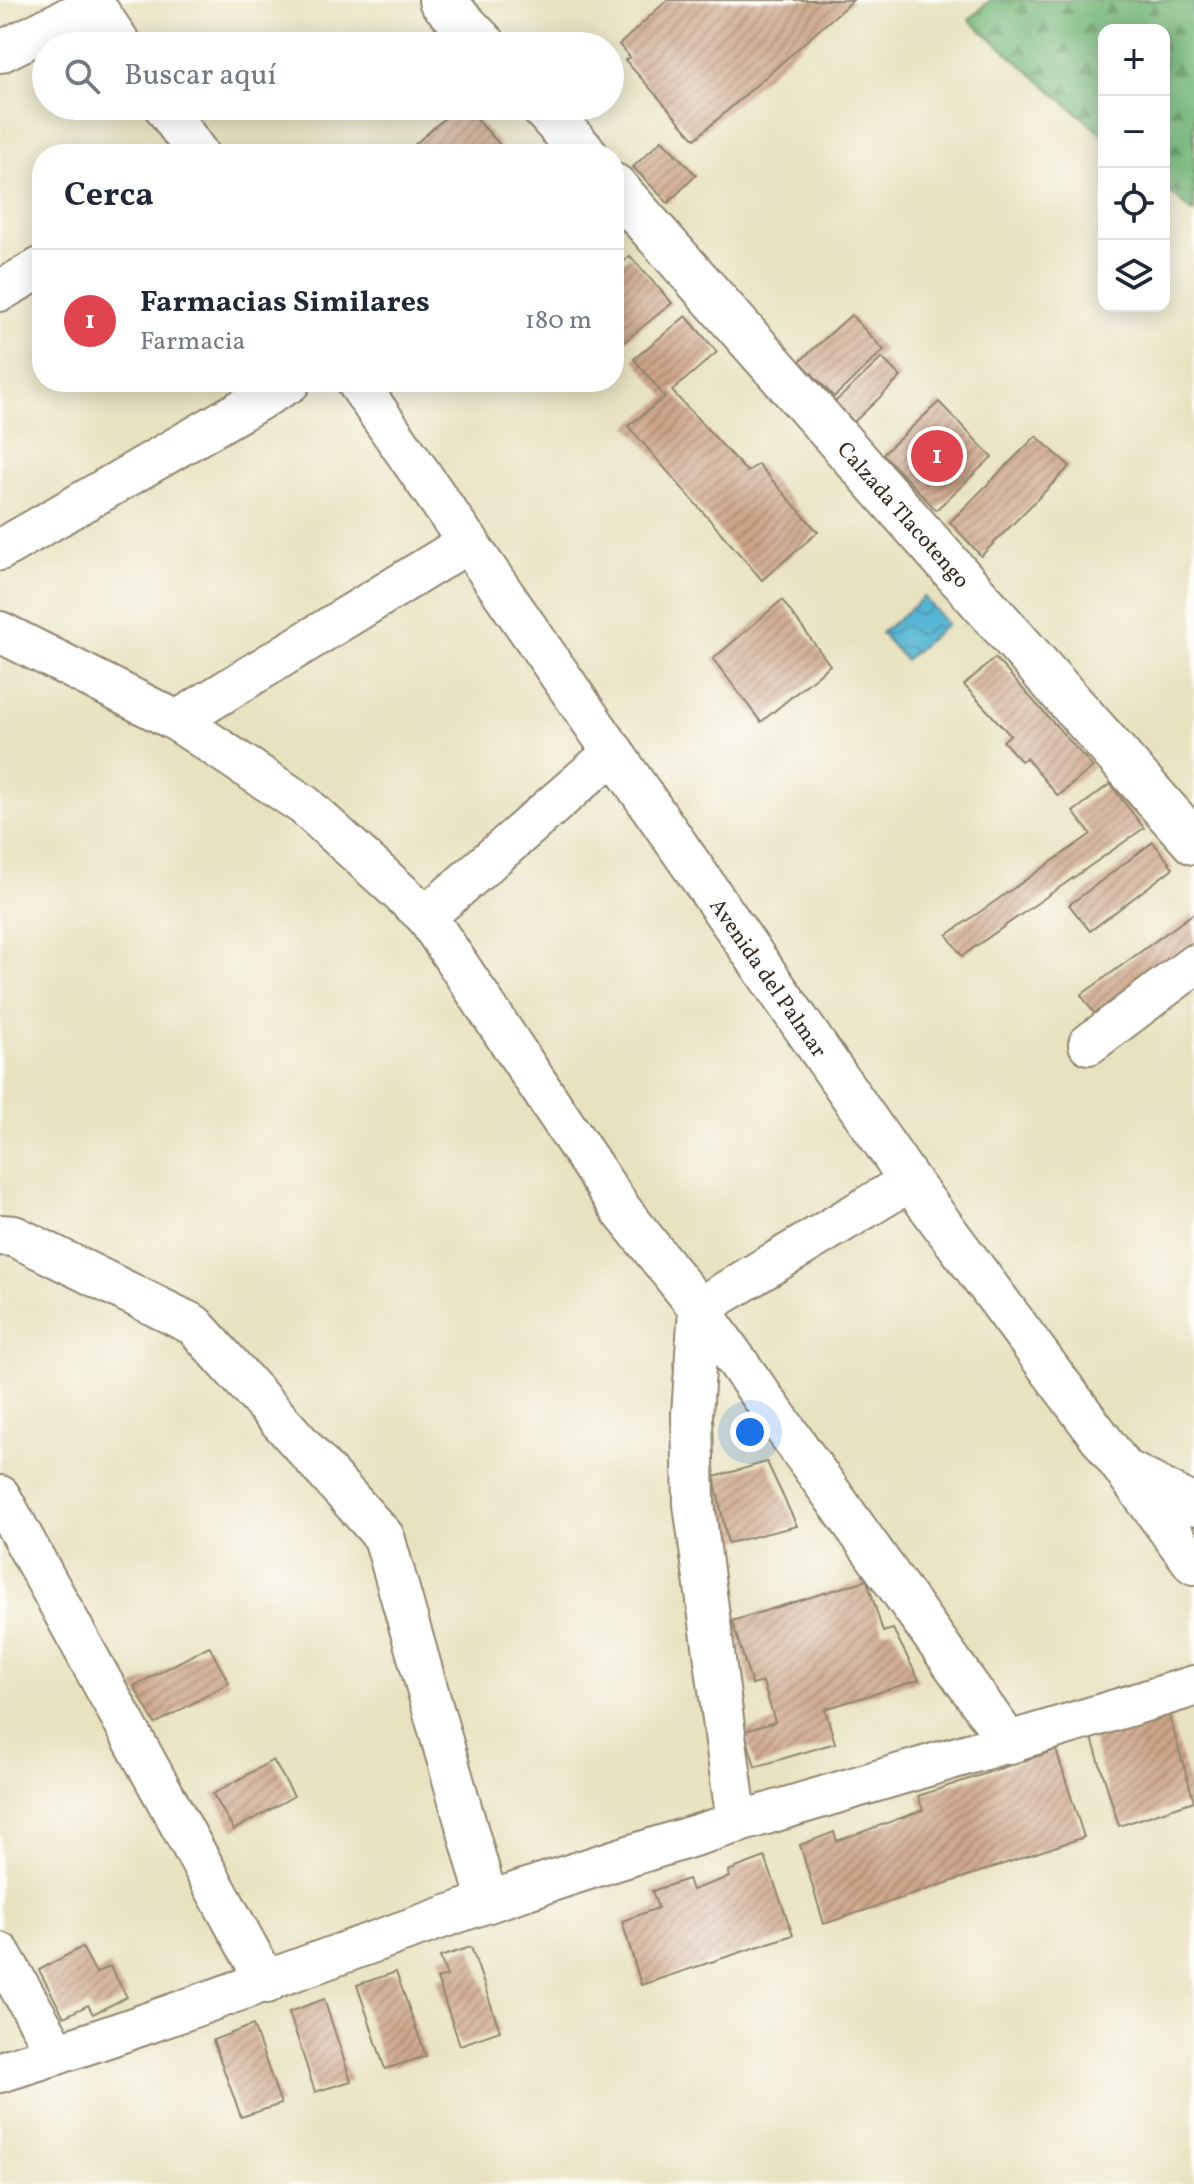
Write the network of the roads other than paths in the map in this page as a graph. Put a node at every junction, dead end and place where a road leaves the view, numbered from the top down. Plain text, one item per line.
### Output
1 (441, 0) edge
2 (92, 2) edge
3 (37, 32) edge
4 (112, 32) edge
5 (472, 32) edge
6 (32, 35) edge
7 (0, 52) edge
8 (174, 120) edge
9 (555, 120) edge
10 (191, 144) edge
11 (576, 144) edge
12 (624, 197) edge
13 (32, 273) edge
14 (0, 291) edge
15 (273, 392) edge
16 (364, 392) edge
17 (469, 542) junction
18 (0, 550) edge
19 (0, 632) edge
20 (177, 721) junction
21 (614, 752) junction
22 (1194, 842) edge
23 (426, 916) junction
24 (1194, 965) edge
25 (1089, 1044) dead end
26 (910, 1181) junction
27 (0, 1235) edge
28 (699, 1308) junction
29 (1123, 1468) junction
30 (0, 1496) edge
31 (1194, 1505) edge
32 (1194, 1564) edge
33 (1194, 1686) edge
34 (1010, 1744) junction
35 (737, 1823) junction
36 (488, 1902) junction
37 (0, 1953) edge
38 (267, 1983) junction
39 (58, 2054) junction
40 (0, 2072) edge

1 - 5 street
2 - 3 street
2 - 4 street
6 - 7 street
8 - 10 street
9 - 11 street
12 - 22 street, Calzada Tlacotengo
13 - 14 street
15 - 18 street
16 - 17 street, Avenida del Palmar
17 - 20 street
17 - 21 street, Avenida del Palmar
19 - 20 street
20 - 23 street
21 - 23 street
21 - 26 street, Avenida del Palmar
23 - 28 street
24 - 25 street
26 - 28 street
26 - 29 street, Avenida del Palmar
27 - 36 street
28 - 34 street
28 - 35 street
29 - 31 street
29 - 32 street, Avenida del Palmar
30 - 38 street
33 - 34 street
34 - 35 street
35 - 36 street
36 - 38 street
37 - 39 street
38 - 39 street
39 - 40 street

